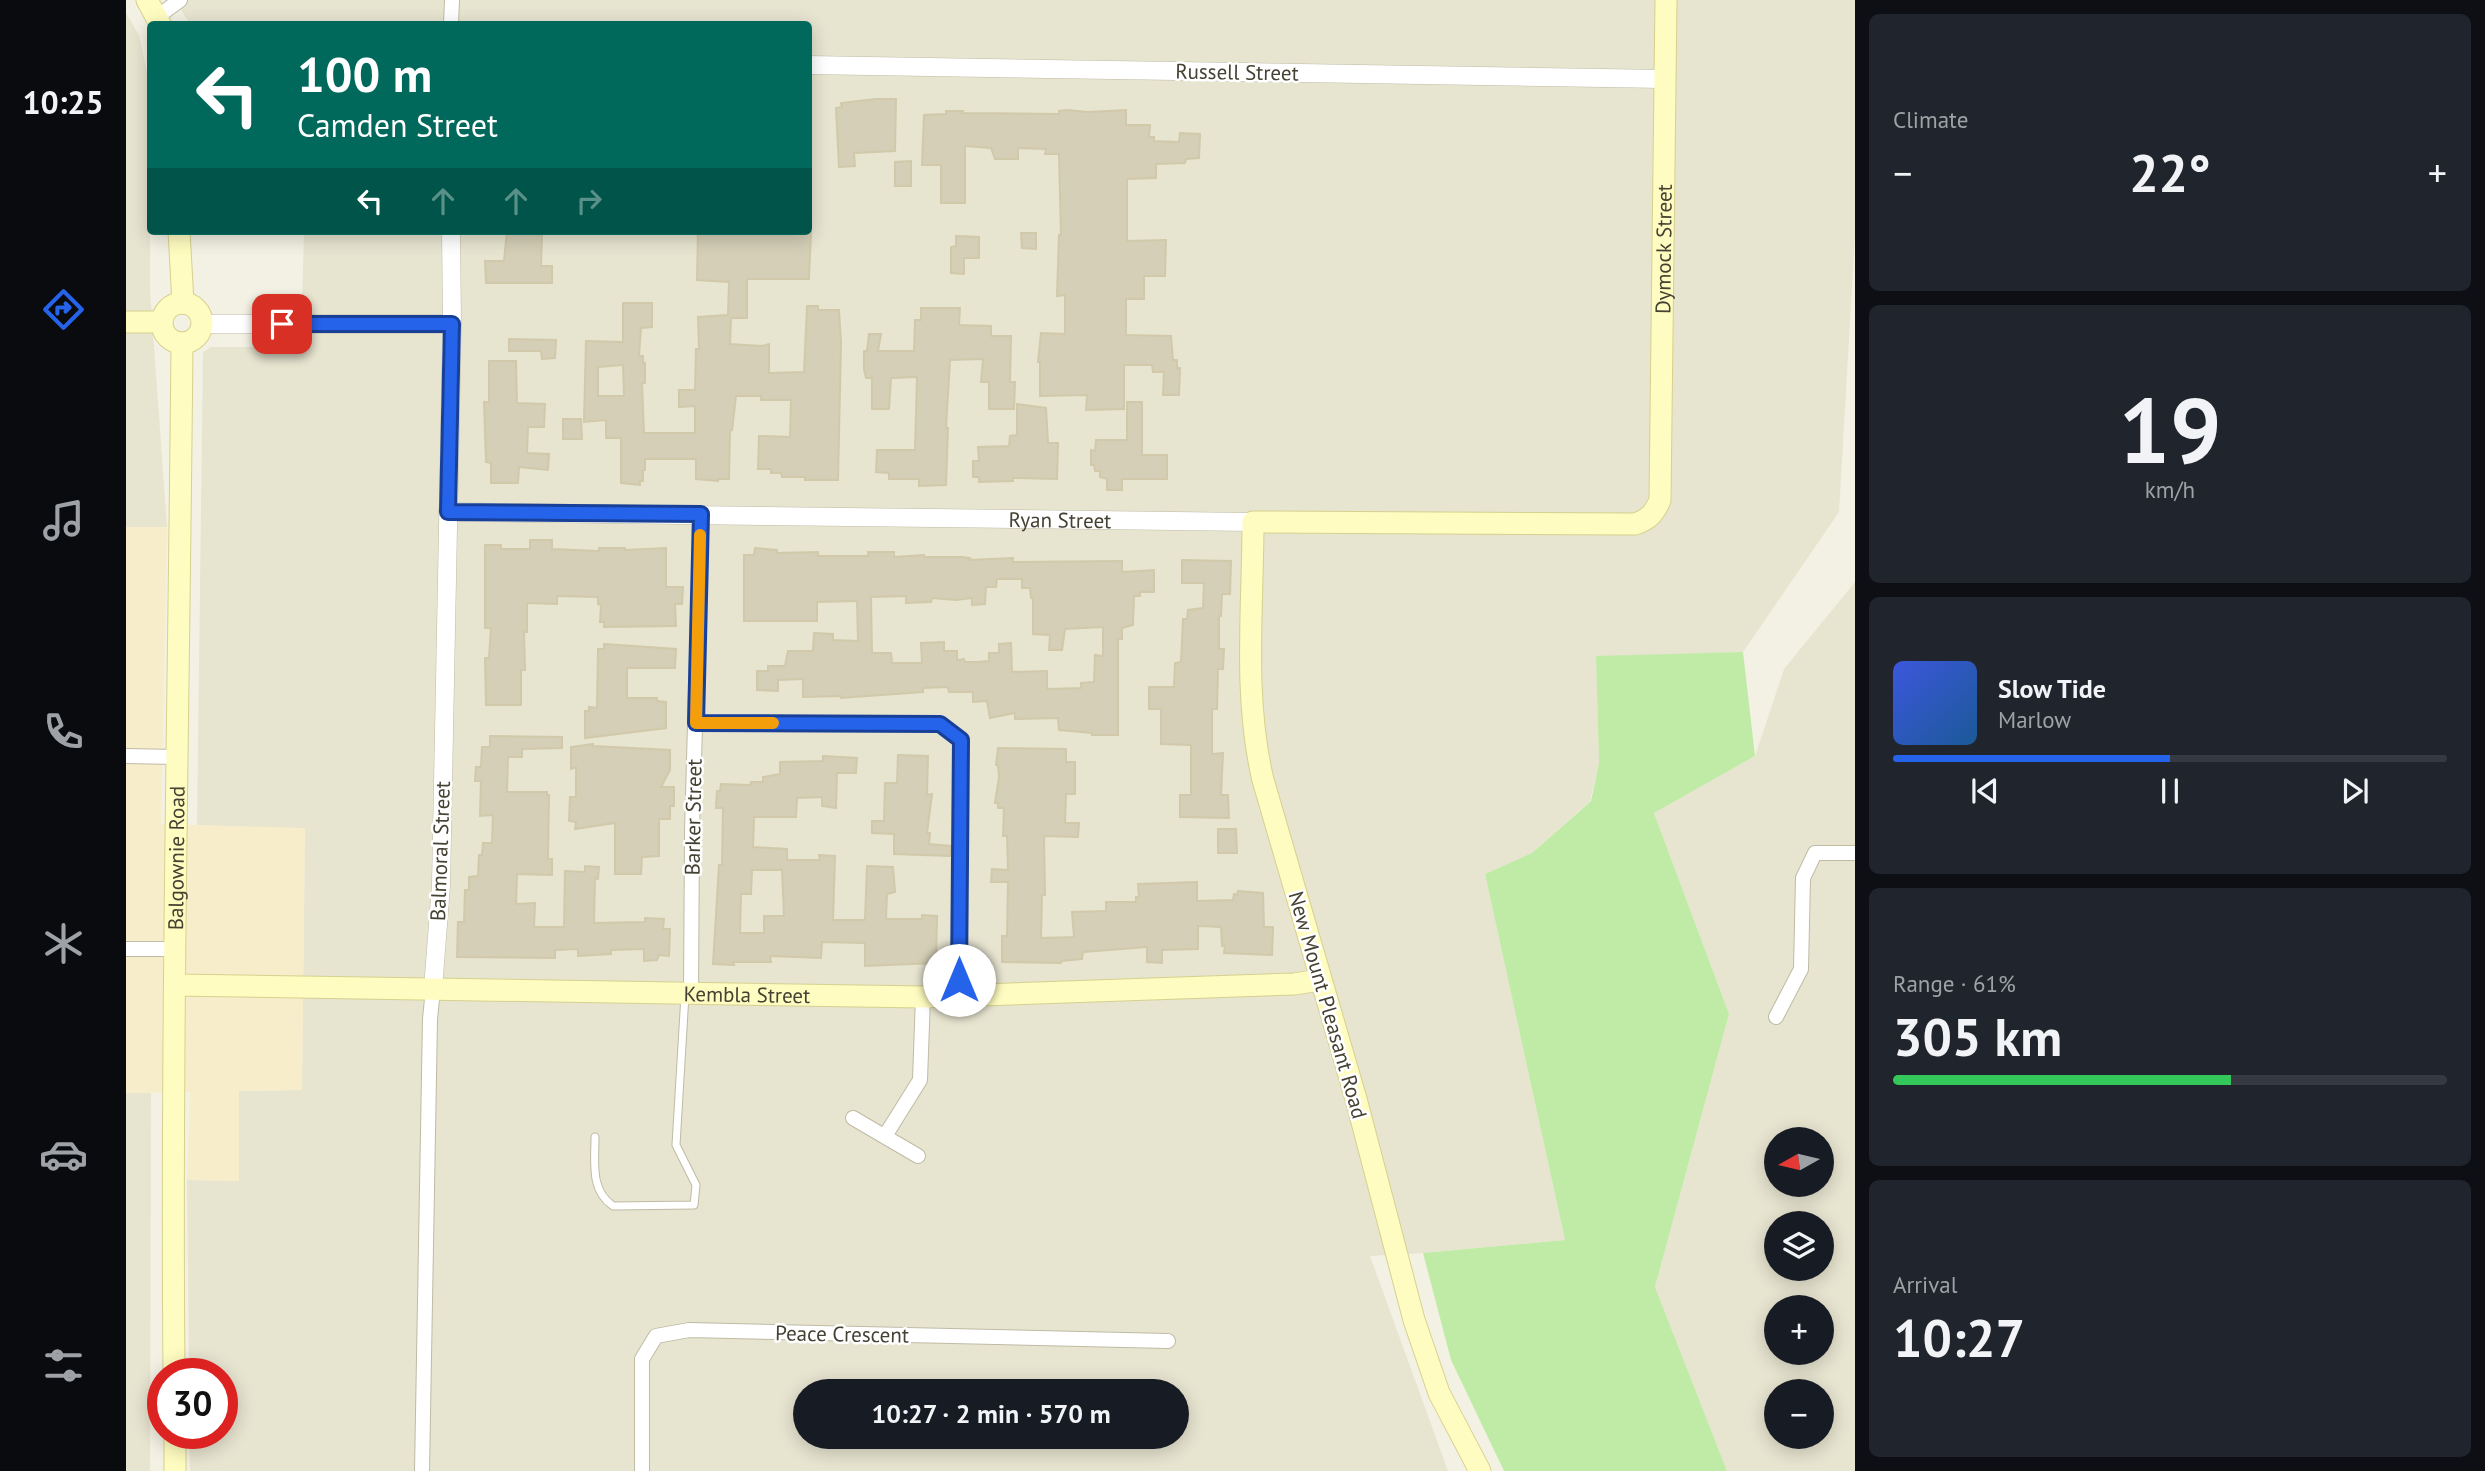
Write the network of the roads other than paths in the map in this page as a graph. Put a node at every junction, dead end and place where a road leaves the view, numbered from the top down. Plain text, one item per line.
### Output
1 (180, 0) edge
2 (452, 0) edge
3 (1666, 0) edge
4 (155, 14) edge
5 (451, 21) edge
6 (812, 65) edge
7 (1665, 79) junction
8 (179, 235) edge
9 (451, 235) edge
10 (183, 303) junction
11 (126, 323) edge
12 (162, 323) junction
13 (202, 324) junction
14 (452, 324) junction
15 (183, 343) junction
16 (1660, 500) joint
17 (448, 512) junction
18 (701, 514) junction
19 (1253, 522) junction
20 (696, 723) junction
21 (126, 756) edge
22 (177, 757) junction
23 (1855, 853) edge
24 (126, 948) edge
25 (173, 948) junction
26 (1320, 980) junction
27 (175, 985) junction
28 (433, 989) junction
29 (688, 994) junction
30 (959, 995) junction
31 (923, 997) junction
32 (1776, 1017) dead end
33 (853, 1118) dead end
34 (885, 1136) junction
35 (595, 1137) dead end
36 (918, 1156) dead end
37 (1168, 1341) dead end
38 (174, 1358) edge
39 (175, 1449) edge
40 (175, 1471) edge
41 (422, 1471) edge
42 (642, 1471) edge
43 (1480, 1471) edge

1 - 4 street
2 - 5 street
3 - 7 main road, Dymock Street
6 - 7 street, Russell Street
7 - 16 main road, Dymock Street
8 - 10 main road
9 - 14 street, Balmoral Street
10 - 12 main road
10 - 13 main road
11 - 12 main road
12 - 15 main road
13 - 14 street
13 - 15 main road
14 - 17 street, Balmoral Street
15 - 22 main road, Balgownie Road
16 - 19 main road, Ryan Street
17 - 18 street, Ryan Street
17 - 28 street, Balmoral Street
18 - 19 street, Ryan Street
18 - 20 street, Barker Street
19 - 26 main road, New Mount Pleasant Road
20 - 29 street, Barker Street
20 - 30 street
21 - 22 street
22 - 25 main road, Balgownie Road
23 - 32 street
24 - 25 street
25 - 27 main road, Balgownie Road
26 - 30 main road, Kembla Street
26 - 43 main road, New Mount Pleasant Road
27 - 28 main road, Kembla Street
27 - 38 main road, Balgownie Road
28 - 29 main road, Kembla Street
28 - 41 street, Balmoral Street
29 - 31 main road, Kembla Street
29 - 35 lane
30 - 31 main road, Kembla Street
31 - 34 street
33 - 34 street
34 - 36 street
37 - 42 street, Peace Crescent
39 - 40 main road

